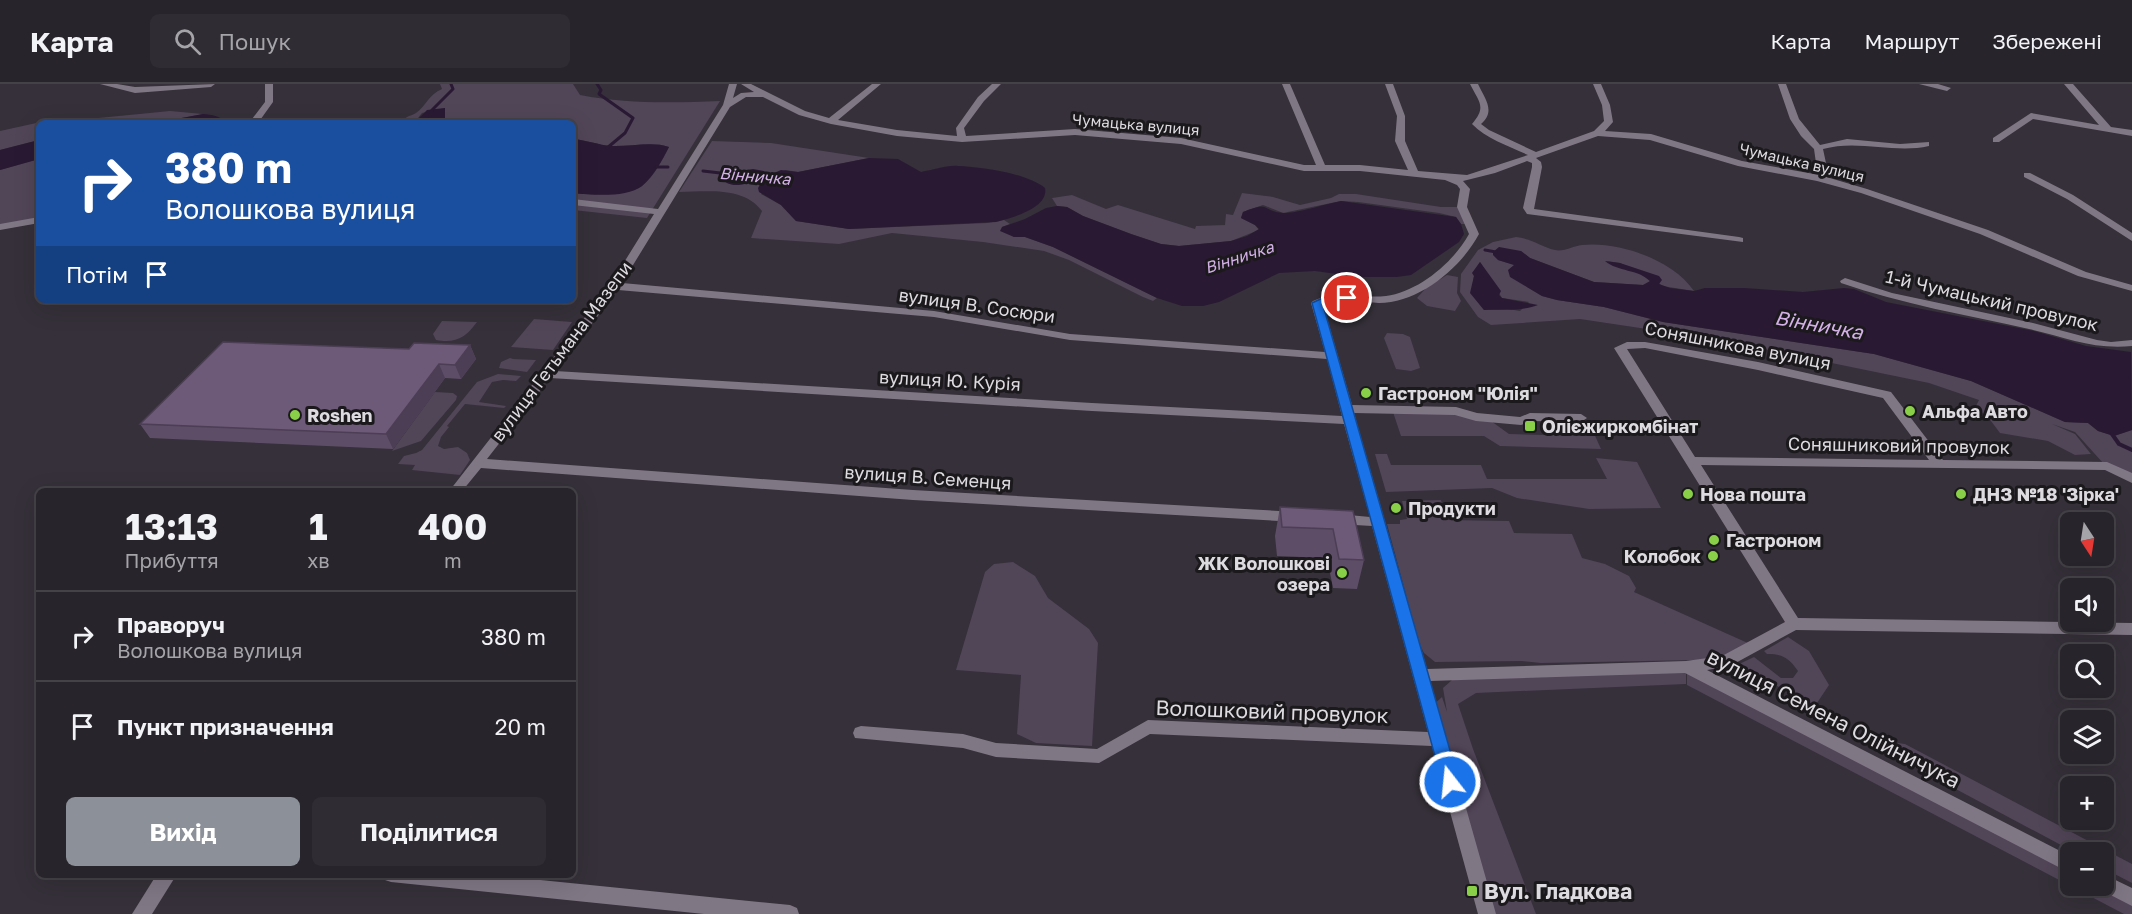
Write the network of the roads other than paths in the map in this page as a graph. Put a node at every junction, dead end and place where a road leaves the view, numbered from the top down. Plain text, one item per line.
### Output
1 (104, 84) edge
2 (211, 84) edge
3 (270, 84) edge
4 (733, 84) edge
5 (745, 84) edge
6 (877, 84) edge
7 (998, 84) edge
8 (1286, 84) edge
9 (1389, 84) edge
10 (1474, 84) edge
11 (1608, 84) edge
12 (1782, 84) edge
13 (1923, 84) edge
14 (2068, 84) edge
15 (1598, 86) edge
16 (1947, 88) dead end
17 (766, 95) junction
18 (727, 105) junction
19 (255, 120) edge
20 (831, 121) junction
21 (2108, 129) junction
22 (1597, 133) junction
23 (2132, 133) edge
24 (962, 139) junction
25 (1996, 140) dead end
26 (1926, 144) dead end
27 (1818, 148) junction
28 (1532, 156) junction
29 (1321, 167) junction
30 (1415, 175) junction
31 (2027, 175) dead end
32 (1440, 176) junction
33 (1818, 178) junction
34 (576, 202) edge
35 (659, 212) junction
36 (36, 221) edge
37 (0, 227) edge
38 (2132, 238) edge
39 (1739, 240) dead end
40 (1845, 281) dead end
41 (615, 286) junction
42 (2132, 288) edge
43 (2132, 343) edge
44 (1334, 356) junction
45 (548, 374) junction
46 (1349, 414) junction
47 (1581, 418) dead end
48 (1691, 461) junction
49 (477, 463) junction
50 (1939, 464) junction
51 (2132, 479) edge
52 (458, 488) edge
53 (1377, 522) junction
54 (1794, 624) junction
55 (2132, 629) edge
56 (1687, 667) junction
57 (1420, 675) junction
58 (861, 733) dead end
59 (1438, 739) junction
60 (2060, 860) edge
61 (165, 878) edge
62 (431, 878) edge
63 (2114, 888) edge
64 (2132, 897) edge
65 (141, 914) edge
66 (790, 914) edge
67 (1487, 914) edge

1 - 2 street
3 - 19 street
4 - 18 street, вулиця Гетьмана Мазепи
5 - 17 street, Чумацька вулиця
6 - 20 street
7 - 24 street
8 - 29 street
9 - 30 street
10 - 28 street
11 - 15 street
12 - 27 street
13 - 16 street
14 - 21 street
15 - 22 street
17 - 18 street
17 - 20 street, Чумацька вулиця
18 - 35 street, вулиця Гетьмана Мазепи
20 - 24 street, Чумацька вулиця
21 - 23 street
21 - 25 street
22 - 28 street, Чумацька вулиця
22 - 33 street, Чумацька вулиця
24 - 29 street, Чумацька вулиця
26 - 27 street
27 - 33 street
28 - 32 street, Чумацька вулиця
28 - 39 street
29 - 30 street, Чумацька вулиця
30 - 32 street, Чумацька вулиця
31 - 38 street
32 - 44 street
33 - 42 street, Чумацька вулиця
34 - 35 street
35 - 41 street, вулиця Гетьмана Мазепи
36 - 37 street
40 - 43 street, 1-й Чумацький провулок
41 - 44 street, вулиця В. Сосюри
41 - 45 street, вулиця Гетьмана Мазепи
44 - 46 street
45 - 46 street, вулиця Ю. Курія
45 - 49 street, вулиця Гетьмана Мазепи
46 - 47 street, вулиця Ю. Курія
46 - 53 street
48 - 50 street, Соняшниковий провулок
48 - 50 street, Соняшникова вулиця
48 - 54 street, Соняшникова вулиця
49 - 52 street, вулиця Гетьмана Мазепи
49 - 53 street, вулиця В. Семенця
50 - 51 street, Соняшниковий провулок
53 - 57 street
54 - 55 street
54 - 56 street
56 - 57 street, вулиця Семена Олійничука
56 - 60 street, вулиця Семена Олійничука
57 - 59 street
58 - 59 street, Волошковий провулок
59 - 67 street
61 - 65 street
62 - 66 street
63 - 64 street

